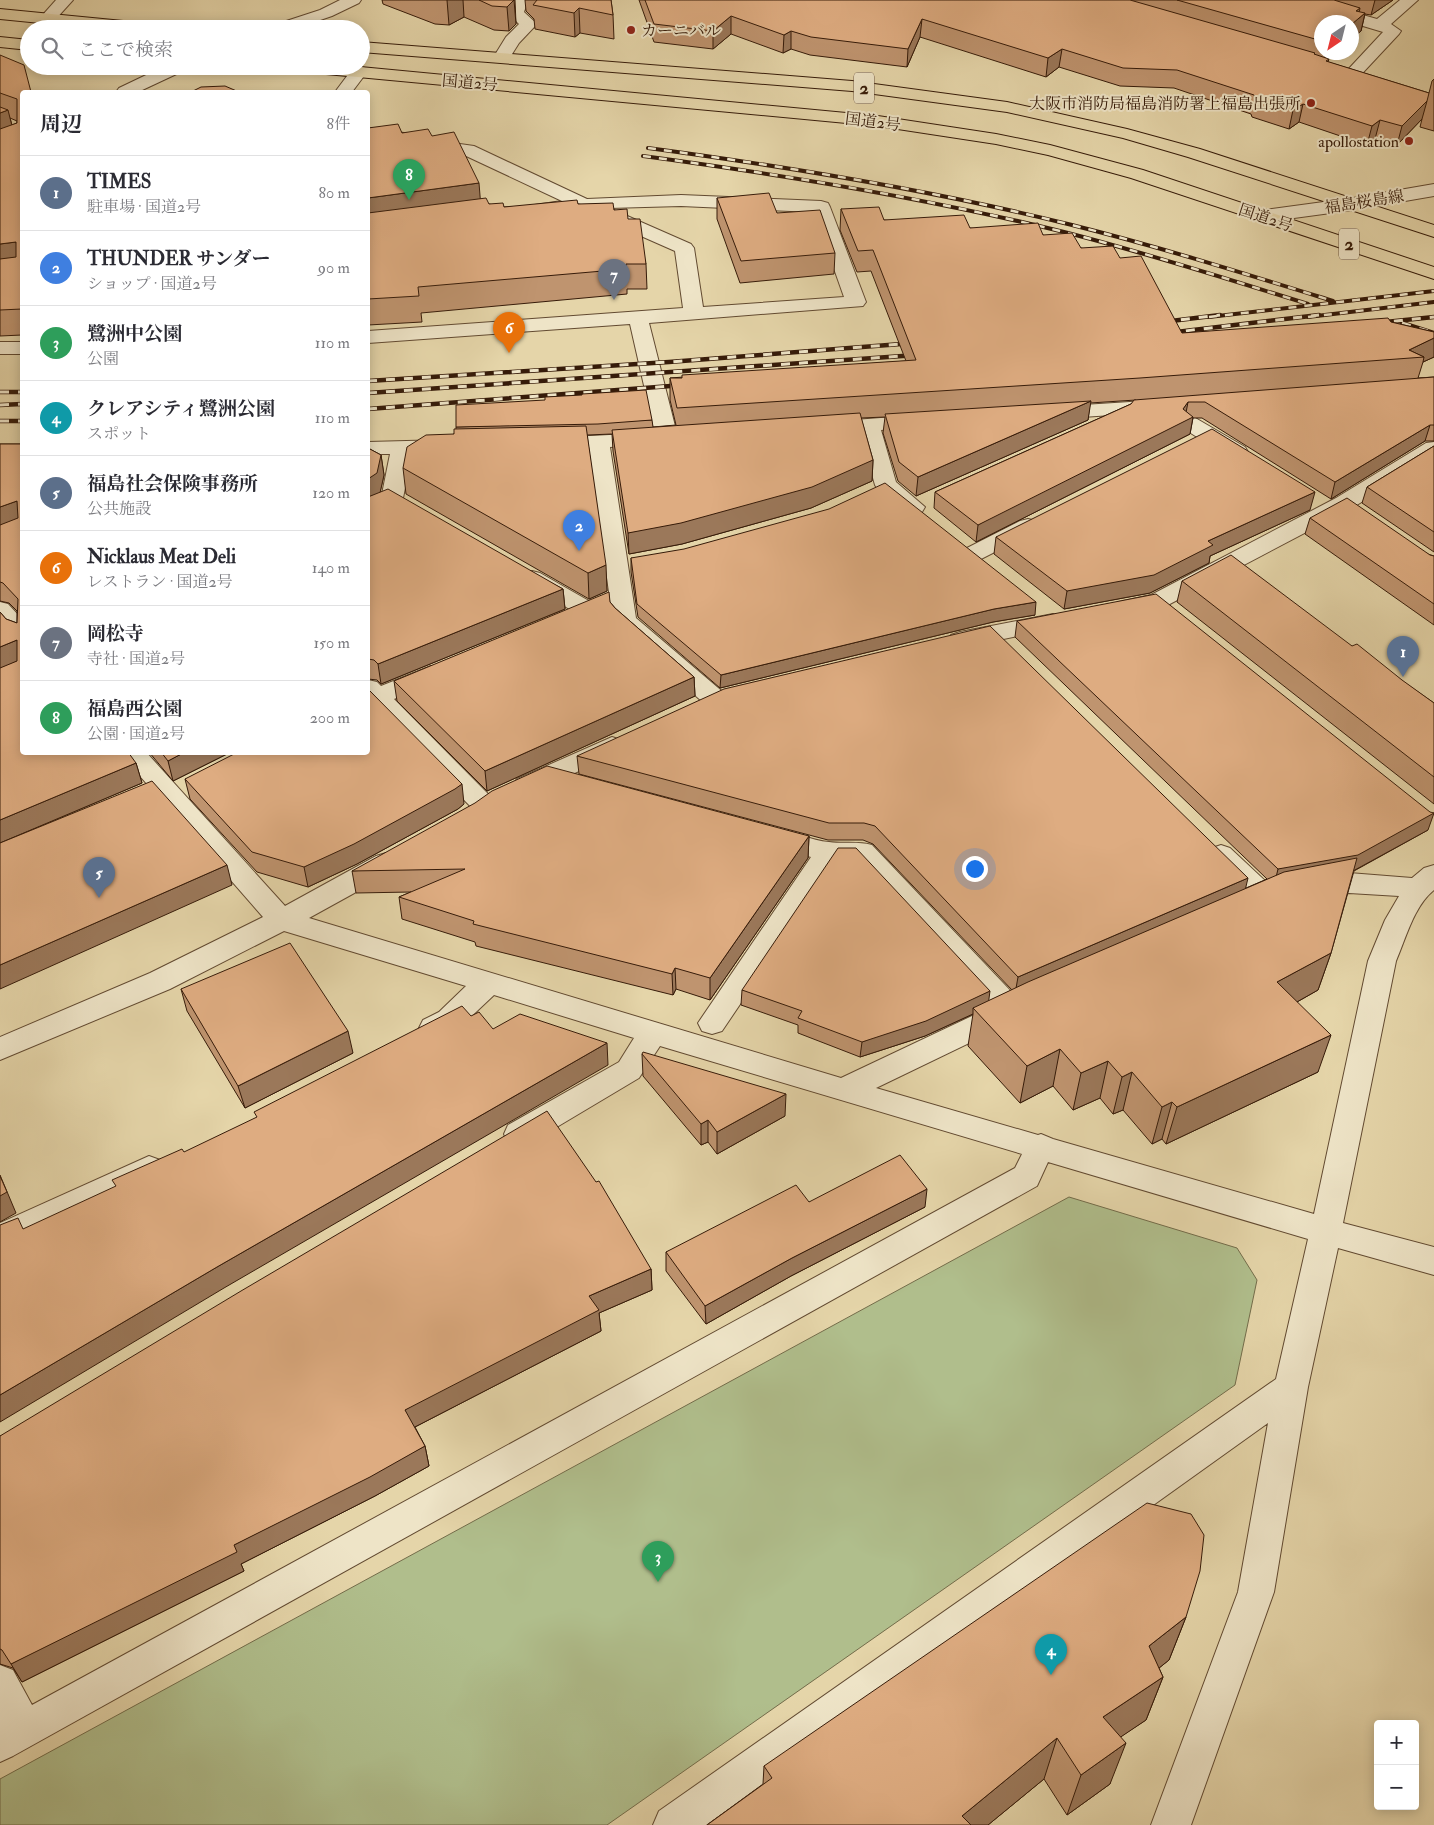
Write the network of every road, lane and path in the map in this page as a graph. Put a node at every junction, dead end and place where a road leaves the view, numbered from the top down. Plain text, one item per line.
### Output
1 (65, 0) edge
2 (353, 0) edge
3 (520, 0) edge
4 (1292, 0) edge
5 (1410, 0) edge
6 (287, 10) dead end
7 (0, 14) edge
8 (48, 18) junction
9 (67, 20) edge
10 (274, 20) edge
11 (304, 20) edge
12 (1380, 25) junction
13 (0, 42) edge
14 (20, 44) edge
15 (370, 48) edge
16 (500, 58) junction
17 (1331, 70) edge
18 (370, 73) edge
19 (161, 75) edge
20 (357, 75) edge
21 (1350, 76) junction
22 (1368, 81) edge
23 (130, 90) edge
24 (345, 90) edge
25 (370, 136) edge
26 (1434, 190) edge
27 (581, 204) junction
28 (1353, 204) junction
29 (523, 211) edge
30 (1264, 216) junction
31 (1434, 231) edge
32 (1434, 273) edge
33 (694, 313) junction
34 (638, 317) junction
35 (370, 337) edge
36 (0, 348) edge
37 (20, 348) edge
38 (1191, 404) edge
39 (1162, 406) junction
40 (1136, 408) junction
41 (1037, 414) edge
42 (938, 420) edge
43 (869, 425) junction
44 (812, 429) edge
45 (1083, 432) edge
46 (599, 443) junction
47 (530, 444) edge
48 (461, 446) edge
49 (402, 447) junction
50 (370, 448) edge
51 (1431, 454) edge
52 (1257, 465) edge
53 (370, 509) edge
54 (925, 509) dead end
55 (1043, 518) edge
56 (974, 554) edge
57 (511, 566) edge
58 (621, 596) junction
59 (1158, 601) junction
60 (1036, 602) edge
61 (0, 610) edge
62 (588, 610) junction
63 (1104, 612) edge
64 (1181, 620) edge
65 (561, 621) edge
66 (20, 631) edge
67 (993, 632) junction
68 (935, 646) edge
69 (1014, 653) edge
70 (450, 666) edge
71 (371, 695) edge
72 (688, 711) edge
73 (635, 736) edge
74 (134, 755) edge
75 (546, 776) junction
76 (584, 786) edge
77 (173, 790) junction
78 (136, 799) edge
79 (753, 832) edge
80 (1204, 837) edge
81 (409, 850) edge
82 (828, 852) junction
83 (1426, 882) edge
84 (1267, 899) junction
85 (1239, 911) edge
86 (282, 920) junction
87 (488, 983) junction
88 (1039, 998) edge
89 (1012, 1010) junction
90 (712, 1023) dead end
91 (653, 1033) junction
92 (405, 1042) edge
93 (0, 1049) edge
94 (843, 1090) junction
95 (1041, 1146) junction
96 (493, 1150) edge
97 (169, 1160) edge
98 (1326, 1230) junction
99 (0, 1237) edge
100 (1434, 1261) edge
101 (1291, 1387) junction
102 (0, 1683) edge
103 (12, 1736) edge
104 (673, 1825) edge
105 (1171, 1825) edge

1 - 8 street
2 - 11 street
3 - 16 street
4 - 12 street
5 - 12 street
6 - 10 street
7 - 8 highway
8 - 9 highway
12 - 21 street
13 - 14 highway
15 - 16 highway, 国道2号 / 2
16 - 28 highway, 国道2号 / 2
17 - 21 street
18 - 30 highway, 国道2号 / 2
19 - 23 street
20 - 24 street
21 - 22 street
25 - 27 street
26 - 28 street, 福島桜島線
27 - 29 street
27 - 33 street
27 - 33 street
28 - 30 street, 福島桜島線
28 - 31 highway, 国道2号 / 2
30 - 32 highway, 国道2号 / 2
33 - 34 street
34 - 35 street
34 - 46 street
36 - 37 street
38 - 39 street
39 - 40 street
39 - 52 street
40 - 41 street
40 - 45 street
42 - 43 street
43 - 44 street
43 - 54 street
46 - 47 street
46 - 58 street
48 - 49 street
49 - 50 street
49 - 53 street
51 - 59 street
55 - 56 street
57 - 62 street
58 - 62 street
58 - 72 street
59 - 63 street
59 - 64 street
60 - 67 street
61 - 66 street
62 - 65 street
67 - 68 street
67 - 69 street
70 - 71 street
71 - 75 street
73 - 75 street
74 - 77 street
75 - 76 street
77 - 78 street
77 - 86 street
79 - 82 street
80 - 84 street
81 - 86 street
82 - 89 street
82 - 90 street
83 - 84 street
83 - 98 street
84 - 85 street
86 - 87 street
86 - 93 street
87 - 91 street
87 - 92 street
88 - 89 street
89 - 94 street
91 - 94 street
91 - 96 street
94 - 95 street
95 - 98 street
95 - 103 street
97 - 99 street
98 - 100 street
98 - 101 street
101 - 104 street
101 - 105 street
102 - 103 street

